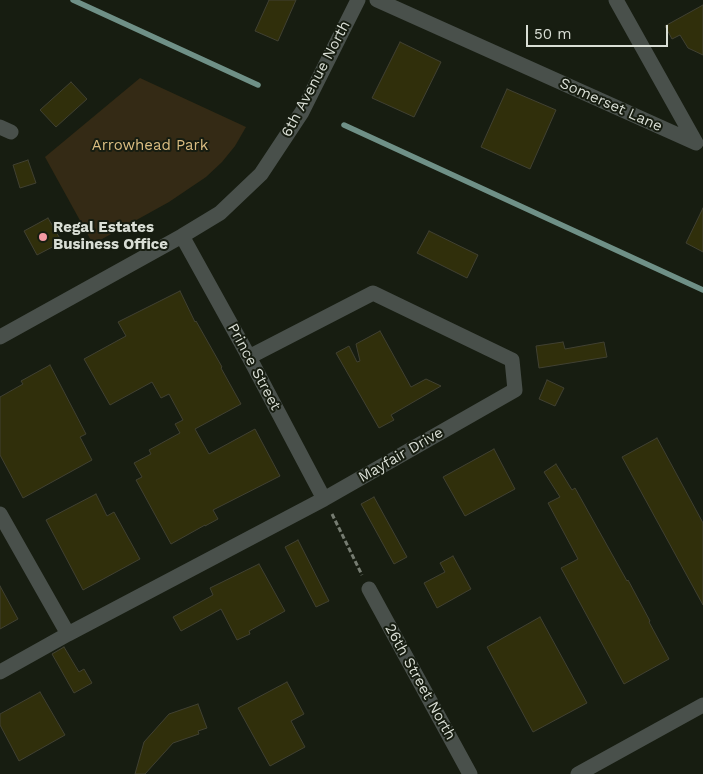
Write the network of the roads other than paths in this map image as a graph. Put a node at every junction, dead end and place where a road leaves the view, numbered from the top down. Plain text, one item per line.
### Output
1 (358, 0) edge
2 (377, 0) edge
3 (616, 0) edge
4 (699, 145) edge
5 (182, 236) junction
6 (0, 337) edge
7 (249, 357) junction
8 (324, 499) junction
9 (0, 514) edge
10 (369, 589) road end
11 (68, 634) junction
12 (0, 672) edge
13 (703, 705) edge
14 (470, 774) edge
15 (578, 774) edge

1 - 5 street, 6th Avenue North
2 - 4 street, Somerset Lane
3 - 4 street, Somerset Lane
5 - 6 street, 6th Avenue North
5 - 7 street, Prince Street
7 - 8 street, Prince Street
7 - 8 street, Mayfair Drive
8 - 11 street, Mayfair Drive
9 - 11 street
10 - 14 street, 26th Street North
11 - 12 street, Mayfair Drive
13 - 15 street

